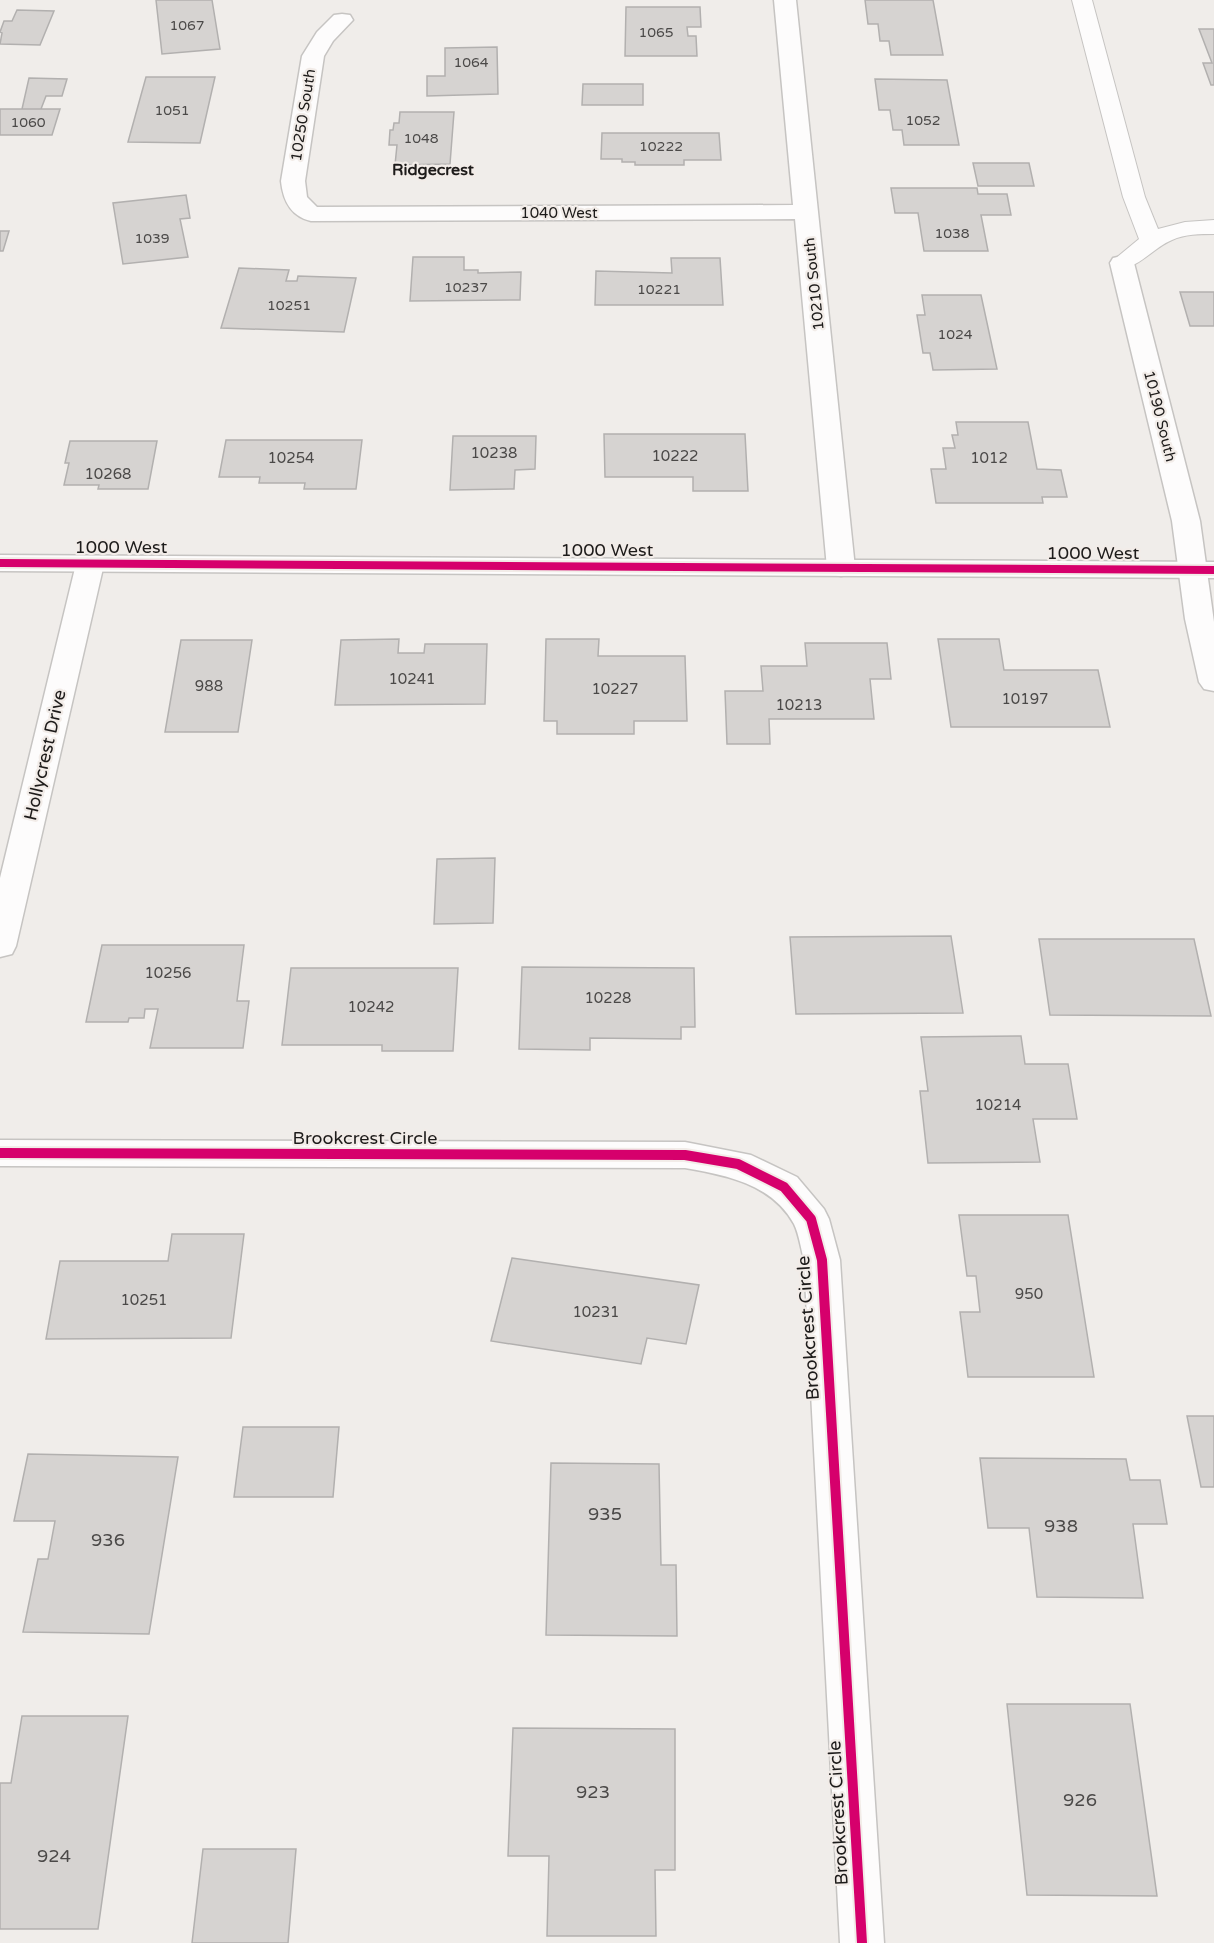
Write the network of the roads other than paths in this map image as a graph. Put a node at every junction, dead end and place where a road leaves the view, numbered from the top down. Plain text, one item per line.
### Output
1 (785, 0) edge
2 (1082, 0) edge
3 (342, 20) dead end
4 (807, 212) junction
5 (311, 214) joint
6 (1214, 227) edge
7 (1151, 239) junction
8 (1122, 263) joint
9 (0, 563) edge
10 (90, 564) junction
11 (841, 568) junction
12 (1203, 570) edge
13 (1214, 682) edge
14 (0, 946) edge
15 (0, 1154) edge
16 (862, 1943) edge

1 - 4 street, 10210 South
2 - 7 lane
3 - 5 street, 10250 South
4 - 5 street, 1040 West
4 - 11 street, 10210 South
6 - 7 lane
7 - 8 lane
8 - 12 street, 10190 South
9 - 10 street, 1000 West
10 - 11 street, 1000 West
10 - 14 street, Hollycrest Drive
11 - 12 street, 1000 West
12 - 13 street, 10190 South
15 - 16 street, Brookcrest Circle

